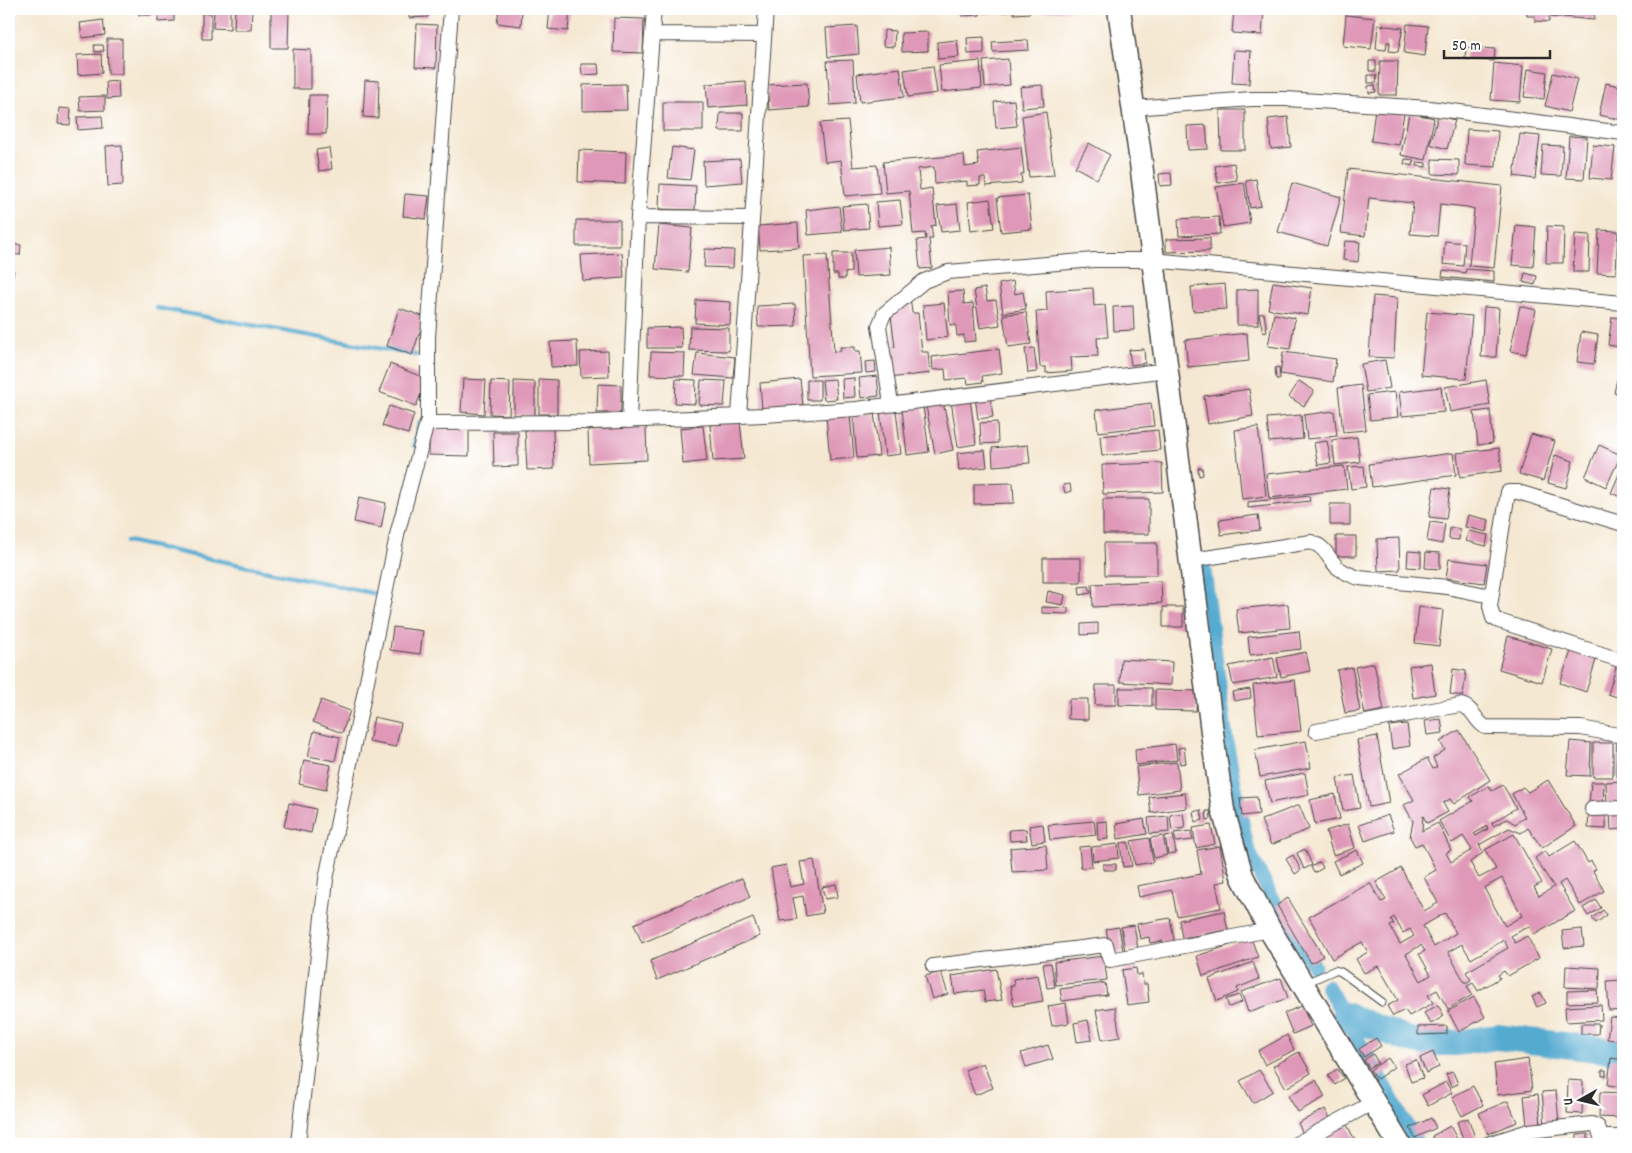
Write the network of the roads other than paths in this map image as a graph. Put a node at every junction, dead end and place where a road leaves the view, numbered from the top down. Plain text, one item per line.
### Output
1 (451, 9) edge
2 (654, 9) edge
3 (766, 9) edge
4 (1119, 9) edge
5 (653, 34) junction
6 (764, 35) junction
7 (1132, 108) junction
8 (1623, 133) edge
9 (638, 217) junction
10 (751, 218) junction
11 (1152, 260) junction
12 (1623, 303) edge
13 (1167, 370) junction
14 (891, 404) junction
15 (739, 416) junction
16 (629, 421) junction
17 (428, 423) junction
18 (1623, 524) edge
19 (1192, 560) junction
20 (1491, 596) junction
21 (1623, 661) edge
22 (1316, 731) dead end
23 (1623, 736) edge
24 (1623, 808) edge
25 (1592, 809) dead end
26 (1270, 930) junction
27 (933, 966) dead end
28 (1303, 985) junction
29 (1382, 1002) dead end
30 (1374, 1102) junction
31 (1623, 1138) edge
32 (298, 1144) edge
33 (1296, 1144) edge
34 (1399, 1144) edge
35 (1488, 1144) edge

1 - 17 street
2 - 5 street
3 - 6 street
4 - 7 main road
5 - 6 street
5 - 9 street
6 - 10 street
7 - 8 street
7 - 11 main road
9 - 10 street
9 - 16 street
10 - 15 street
11 - 12 street
11 - 13 main road
11 - 14 street
13 - 14 street
13 - 19 main road
14 - 15 street
15 - 16 street
16 - 17 street
17 - 32 street
18 - 20 street
19 - 20 street
19 - 26 main road
20 - 21 street
22 - 23 street
24 - 25 street
26 - 27 street
26 - 28 main road
28 - 29 lane
28 - 30 main road
30 - 33 street
30 - 34 main road
31 - 35 street

